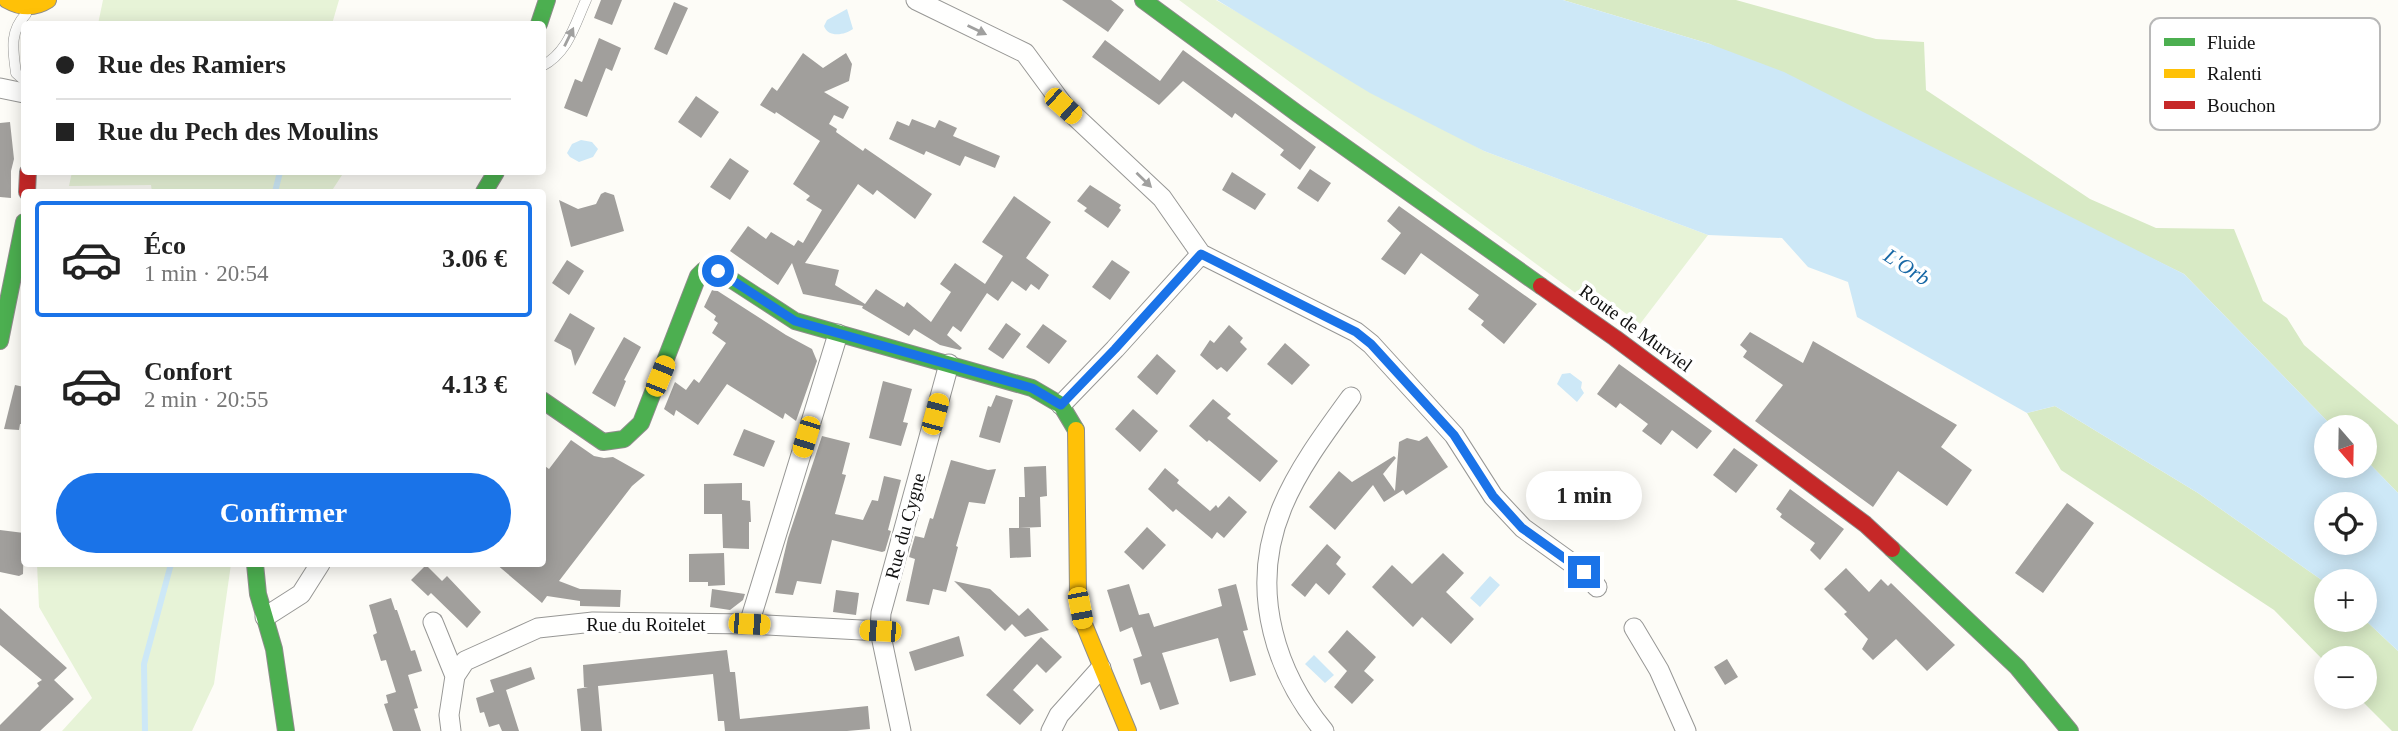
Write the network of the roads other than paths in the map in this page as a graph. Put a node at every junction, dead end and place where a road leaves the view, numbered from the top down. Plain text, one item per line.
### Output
1 (8, 0) edge
2 (528, 0) edge
3 (547, 0) edge
4 (586, 0) edge
5 (916, 0) edge
6 (1143, 0) edge
7 (46, 2) edge
8 (29, 17) edge
9 (536, 21) edge
10 (538, 21) edge
11 (546, 64) edge
12 (21, 77) edge
13 (0, 88) edge
14 (21, 92) edge
15 (21, 237) edge
16 (1201, 254) junction
17 (838, 334) junction
18 (0, 341) edge
19 (948, 364) junction
20 (1351, 397) dead end
21 (546, 403) edge
22 (1061, 405) junction
23 (255, 567) edge
24 (318, 567) edge
25 (1597, 587) dead end
26 (265, 617) junction
27 (433, 622) dead end
28 (749, 624) junction
29 (1634, 628) dead end
30 (880, 631) junction
31 (1101, 668) junction
32 (455, 676) junction
33 (286, 731) edge
34 (451, 731) edge
35 (901, 731) edge
36 (1051, 731) edge
37 (1128, 731) edge
38 (1324, 731) edge
39 (1686, 731) edge
40 (2070, 731) edge

1 - 8 street
2 - 9 street
3 - 10 street
11 -> 4 lane
5 -> 16 street
6 - 40 street, Route de Murviel
7 - 8 street
8 - 12 lane
13 - 14 street
15 - 18 street
16 - 22 street
16 - 25 street
17 - 19 street
17 - 21 street
17 - 28 street
19 - 22 street
19 - 30 street, Rue du Cygne
20 - 38 street
22 - 31 street
23 - 26 street
24 - 26 street
26 - 33 street
27 - 32 street
28 - 30 street, Rue du Roitelet
28 - 32 street, Rue du Roitelet
29 - 39 street
30 - 35 street, Rue du Cygne
31 - 36 street
31 - 37 street
32 - 34 street

